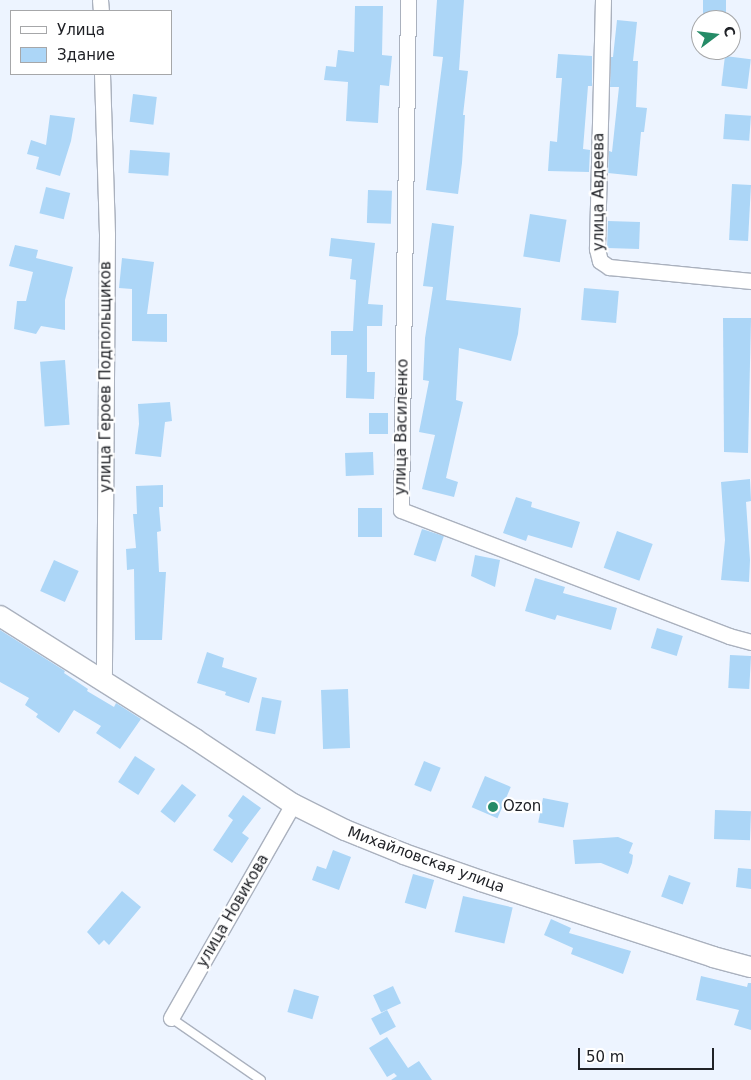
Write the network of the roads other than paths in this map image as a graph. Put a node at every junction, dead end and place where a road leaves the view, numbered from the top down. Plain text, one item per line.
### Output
1 (408, 0) edge
2 (603, 0) edge
3 (102, 75) edge
4 (751, 281) edge
5 (0, 616) edge
6 (751, 642) edge
7 (104, 681) junction
8 (293, 804) junction
9 (751, 968) edge
10 (172, 1018) joint
11 (261, 1080) edge

1 - 6 street, улица Василенко
2 - 4 street, улица Авдеева
3 - 7 street, улица Героев Подпольщиков
5 - 7 street, Михайловская улица
7 - 8 street, Михайловская улица
8 - 9 street, Михайловская улица
8 - 10 street, улица Новикова
10 - 11 lane

